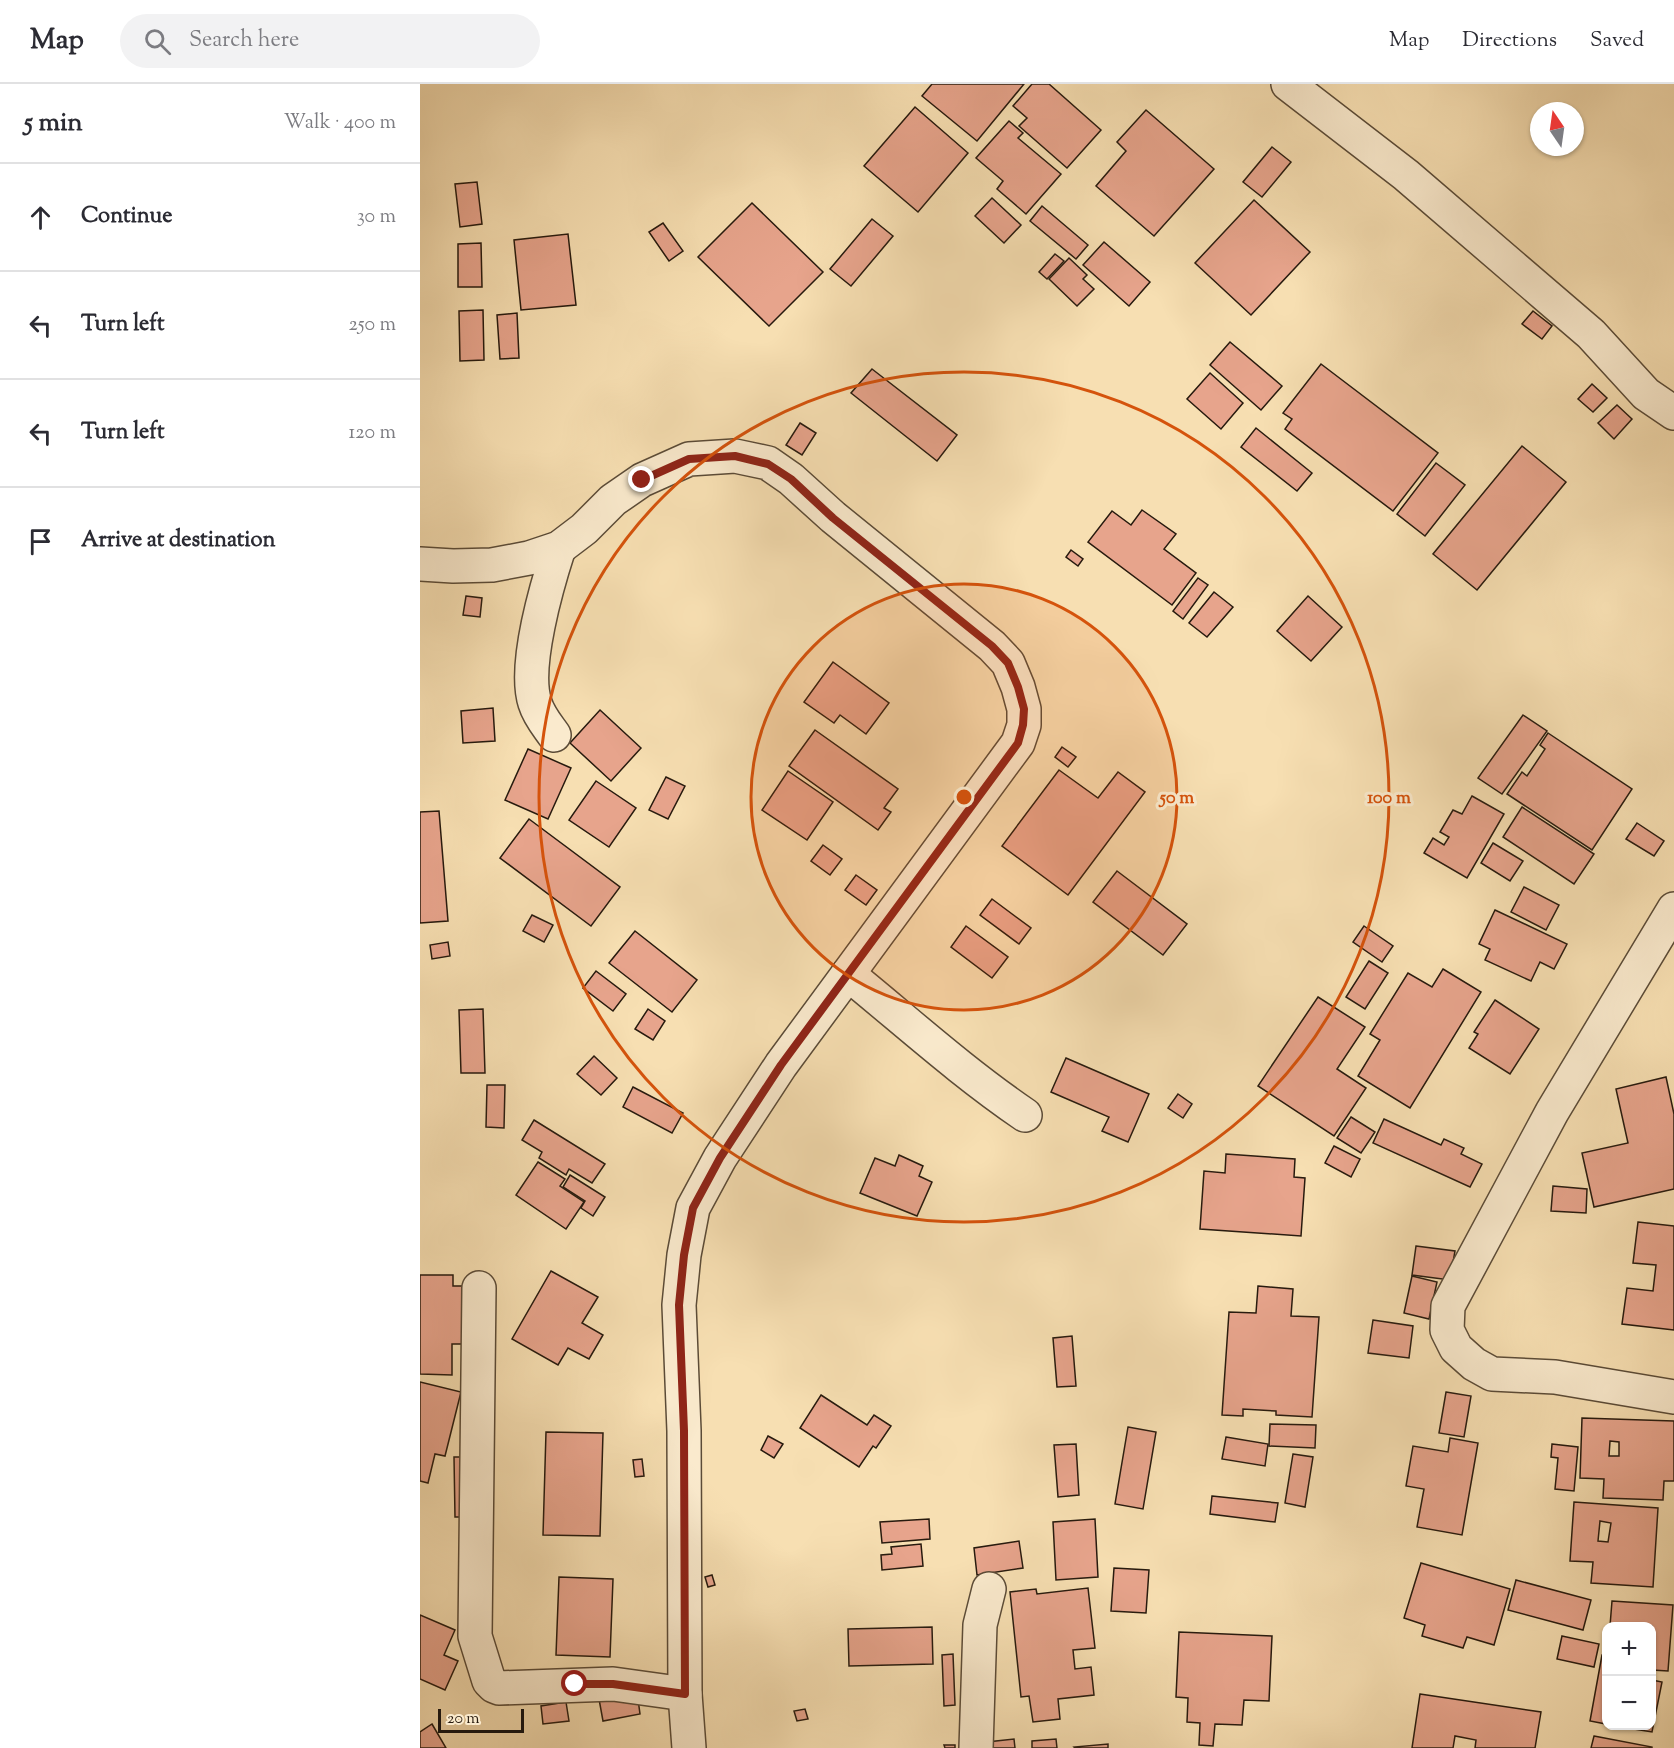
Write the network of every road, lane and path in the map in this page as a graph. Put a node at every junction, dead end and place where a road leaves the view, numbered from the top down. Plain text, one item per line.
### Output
1 (1288, 84) edge
2 (1674, 413) edge
3 (559, 548) junction
4 (420, 564) edge
5 (555, 735) dead end
6 (1674, 909) edge
7 (848, 974) junction
8 (1025, 1115) dead end
9 (478, 1288) dead end
10 (1674, 1397) edge
11 (989, 1589) dead end
12 (685, 1694) junction
13 (689, 1748) edge
14 (976, 1748) edge

1 - 2 street
3 - 4 street
3 - 5 street
3 - 7 street
6 - 10 street
7 - 8 street
7 - 12 street
9 - 12 street
11 - 14 street
12 - 13 street

